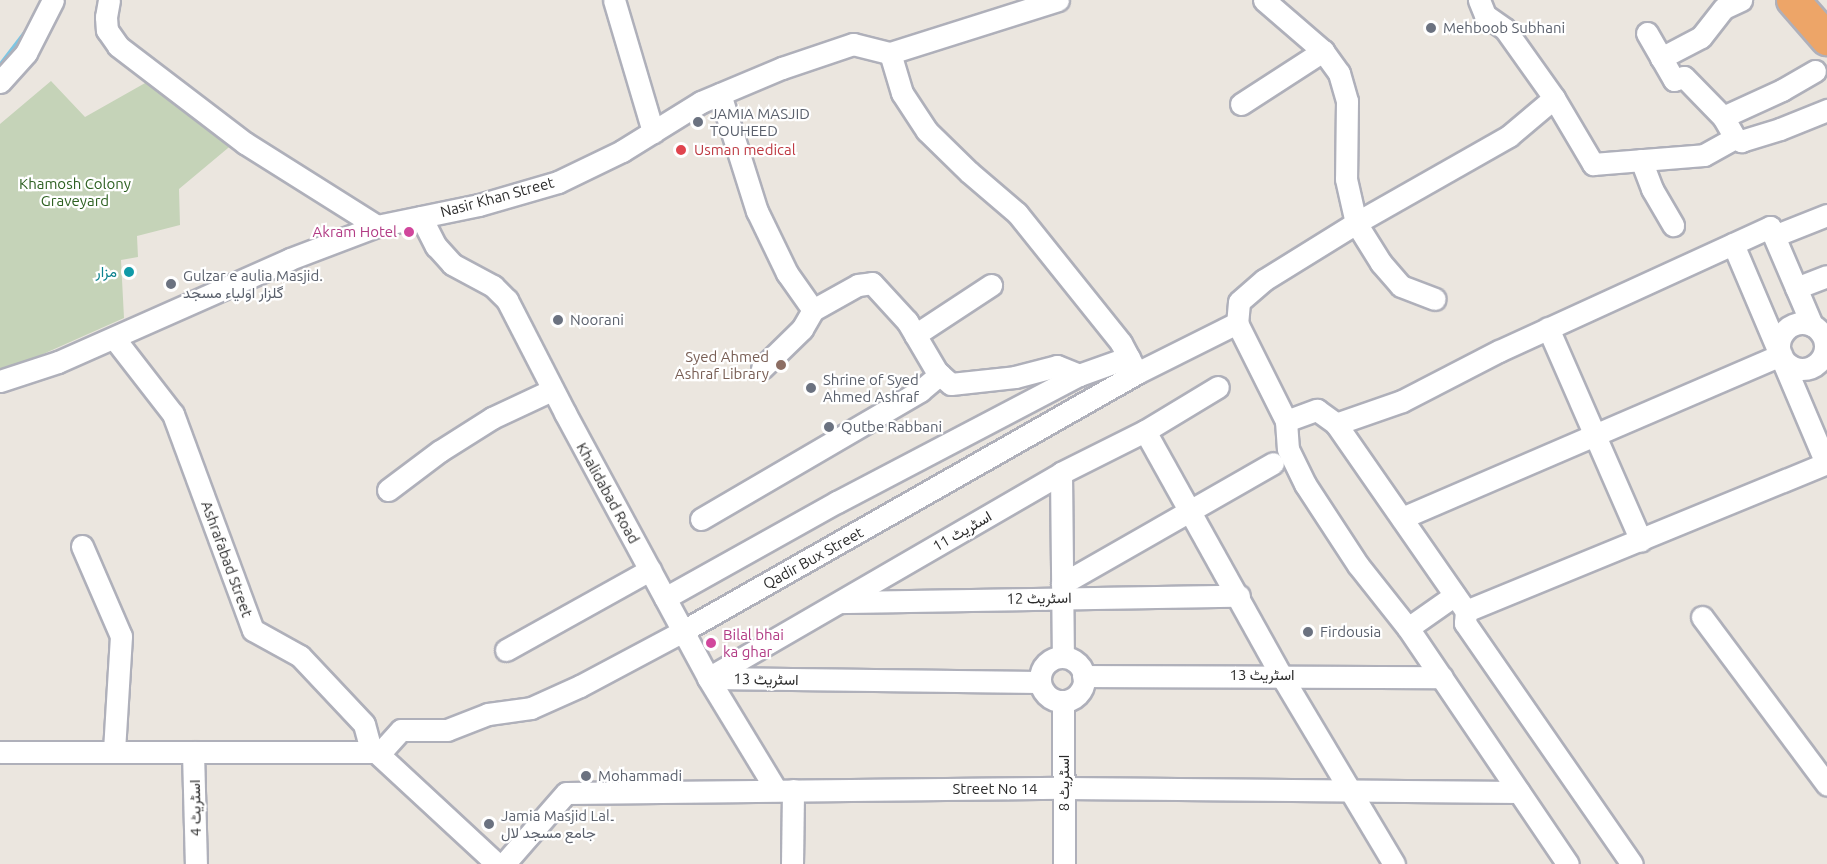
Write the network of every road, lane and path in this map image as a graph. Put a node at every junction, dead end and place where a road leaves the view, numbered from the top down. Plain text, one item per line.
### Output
1 (52, 0) edge
2 (109, 0) edge
3 (614, 0) edge
4 (1058, 0) edge
5 (1264, 0) edge
6 (1479, 0) edge
7 (1741, 0) edge
8 (1793, 0) edge
9 (1647, 33) dead end
10 (1827, 39) edge
11 (1323, 51) junction
12 (890, 53) junction
13 (1661, 58) junction
14 (1815, 71) dead end
15 (0, 82) edge
16 (720, 94) junction
17 (1554, 98) junction
18 (1241, 104) dead end
19 (1827, 110) edge
20 (1723, 117) junction
21 (653, 132) junction
22 (1735, 138) junction
23 (1641, 160) junction
24 (1827, 215) edge
25 (421, 217) junction
26 (1356, 223) junction
27 (1673, 225) dead end
28 (377, 226) junction
29 (1774, 236) junction
30 (1733, 244) junction
31 (1827, 276) edge
32 (991, 285) dead end
33 (1796, 288) junction
34 (1435, 299) dead end
35 (813, 310) junction
36 (1237, 323) junction
37 (1548, 328) junction
38 (915, 335) junction
39 (114, 338) junction
40 (1823, 344) edge
41 (1781, 355) junction
42 (1133, 365) junction
43 (762, 368) dead end
44 (940, 374) junction
45 (1079, 375) junction
46 (0, 381) edge
47 (1218, 387) dead end
48 (552, 390) junction
49 (1287, 421) junction
50 (1336, 424) junction
51 (1145, 431) junction
52 (1594, 435) junction
53 (1273, 463) dead end
54 (1826, 463) edge
55 (1061, 473) junction
56 (388, 490) dead end
57 (1190, 511) junction
58 (1402, 518) junction
59 (701, 519) dead end
60 (1641, 541) junction
61 (82, 546) dead end
62 (650, 570) junction
63 (1062, 591) junction
64 (1239, 596) junction
65 (665, 598) junction
66 (839, 602) junction
67 (1460, 603) junction
68 (1702, 617) dead end
69 (1408, 628) junction
70 (683, 631) junction
71 (506, 650) dead end
72 (1063, 657) junction
73 (1281, 675) junction
74 (1083, 676) junction
75 (1442, 677) junction
76 (708, 678) junction
77 (1039, 682) junction
78 (1063, 702) junction
79 (0, 752) edge
80 (114, 752) junction
81 (194, 752) junction
82 (375, 752) junction
83 (1827, 785) edge
84 (1064, 788) junction
85 (1347, 789) junction
86 (784, 790) junction
87 (1519, 792) junction
88 (196, 864) edge
89 (497, 864) edge
90 (504, 864) edge
91 (792, 864) edge
92 (1064, 864) edge
93 (1394, 864) edge
94 (1568, 864) edge
95 (1632, 864) edge

1 - 15 street
2 - 28 street
3 - 21 street
4 - 12 street
5 - 11 street
6 - 17 street
7 - 13 street
8 - 10 highway
9 - 13 street
11 - 18 street
11 - 26 street
12 - 16 street, Nasir Khan Street
12 - 42 street
13 - 20 street
14 - 20 street
16 - 21 street, Nasir Khan Street
16 - 35 street
17 - 23 street
17 - 26 street
19 - 22 street
20 - 22 street
21 - 25 street, Nasir Khan Street
22 - 23 street
23 - 27 street
24 - 29 street
25 - 28 street, Nasir Khan Street
25 - 48 street, Khalidabad Road
26 - 34 street
26 - 36 street
28 - 39 street, Nasir Khan Street
29 - 30 street
29 - 33 street
30 - 37 street
30 - 41 street
31 - 33 street
32 - 38 street
33 - 40 street
35 - 38 street
35 - 43 street
36 - 42 street, Qadir Bux Street
36 - 49 street
37 - 50 street
37 - 52 street
38 - 44 street
39 - 46 street, Nasir Khan Street
39 - 82 street, Ashrafabad Street
40 - 41 street
40 - 41 street
41 - 52 street
41 - 54 street
42 - 45 street
42 - 70 street, Qadir Bux Street
44 - 45 street
44 - 59 street
45 - 65 street
47 - 51 street, اسٹریٹ 11
48 - 56 street
48 - 62 street, Khalidabad Road
49 - 50 street
49 - 69 street
50 - 58 street
51 - 55 street, اسٹریٹ 11
51 - 57 street
52 - 58 street
52 - 60 street
53 - 57 street
54 - 60 street
55 - 63 street
55 - 66 street, اسٹریٹ 11
57 - 63 street
57 - 64 street
58 - 67 street
60 - 67 street
61 - 80 street
62 - 65 street, Khalidabad Road
62 - 71 street
63 - 64 street, اسٹریٹ 12
63 - 66 street, اسٹریٹ 12
63 - 72 street
64 - 73 street
65 - 70 street, Khalidabad Road
66 - 76 street, اسٹریٹ 11
67 - 69 street
67 - 95 street
68 - 83 street
69 - 75 street
70 - 76 street, Khalidabad Road
70 - 82 street, Qadir Bux Street
72 - 74 street
72 - 77 street
73 - 74 street, اسٹریٹ 13
73 - 75 street, اسٹریٹ 13
73 - 85 street
74 - 78 street
75 - 87 street
76 - 77 street, اسٹریٹ 13
76 - 86 street, Khalidabad Road
77 - 78 street
78 - 84 street, اسٹریٹ 8
79 - 80 street
80 - 81 street
81 - 82 street
81 - 88 street, اسٹریٹ 4
82 - 89 street
84 - 85 street, Street No 14
84 - 86 street, Street No 14
84 - 92 street, اسٹریٹ 8
85 - 87 street, Street No 14
85 - 93 street
86 - 90 street, Street No 14
86 - 91 street
87 - 94 street

